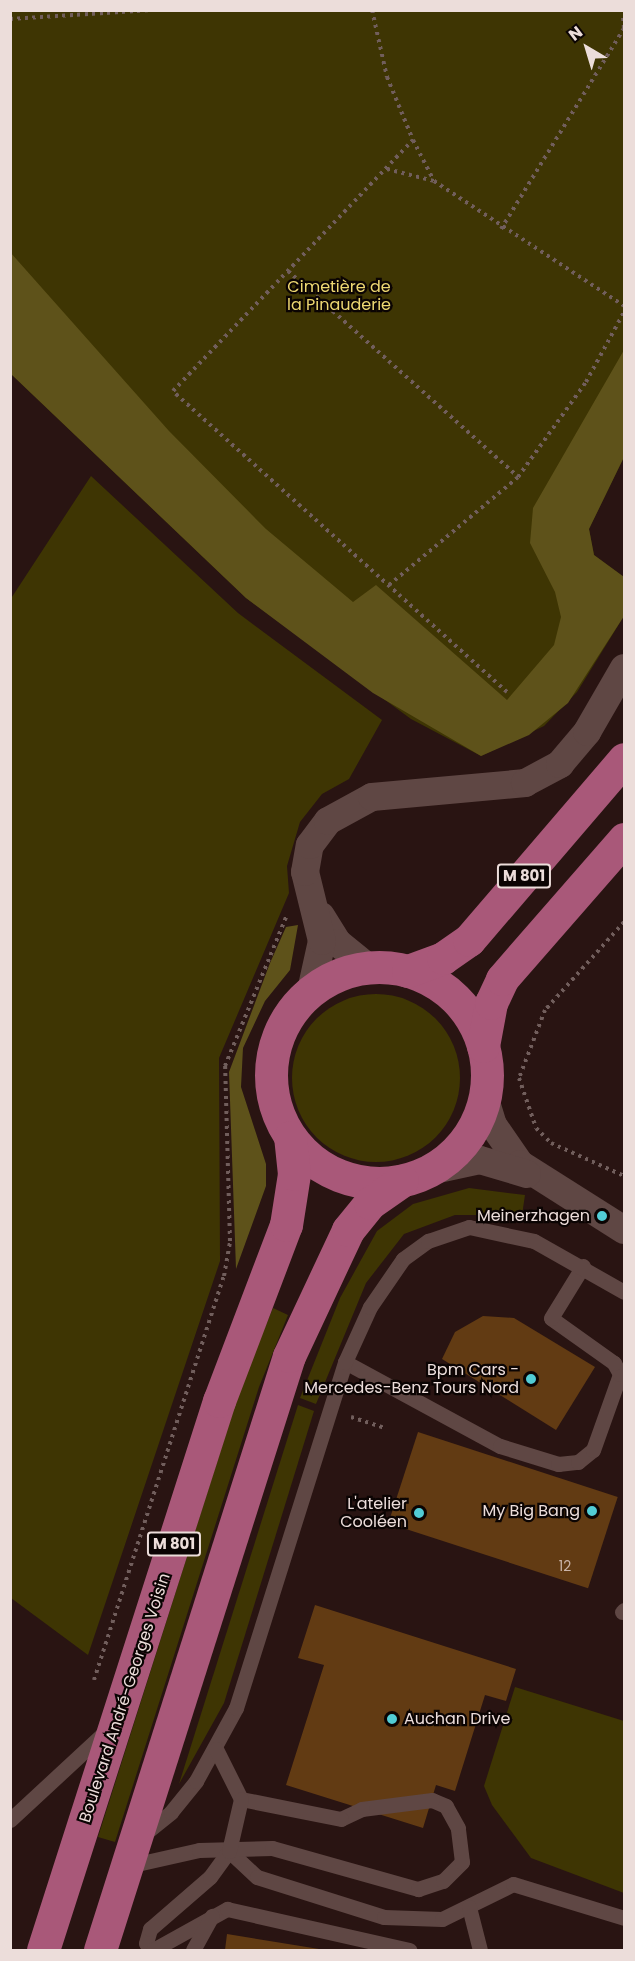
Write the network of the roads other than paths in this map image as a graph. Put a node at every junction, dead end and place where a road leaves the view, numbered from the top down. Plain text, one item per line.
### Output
1 (624, 668) edge
2 (624, 759) edge
3 (624, 839) edge
4 (305, 910) junction
5 (369, 968) junction
6 (408, 971) junction
7 (311, 991) junction
8 (483, 1046) junction
9 (485, 1099) junction
10 (290, 1137) junction
11 (416, 1176) junction
12 (543, 1181) junction
13 (624, 1230) edge
14 (583, 1266) junction
15 (624, 1292) edge
16 (345, 1362) junction
17 (119, 1718) junction
18 (216, 1749) junction
19 (241, 1799) junction
20 (10, 1820) edge
21 (229, 1851) junction
22 (129, 1855) junction
23 (469, 1907) junction
24 (212, 1916) junction
25 (624, 1918) edge
26 (43, 1950) edge
27 (100, 1950) edge
28 (152, 1950) edge
29 (193, 1950) edge
30 (409, 1950) edge
31 (480, 1950) edge

1 - 4 street
2 - 6 main road, M 801
3 - 8 main road, M 801
4 - 5 street
4 - 7 street
5 - 6 main road, M 801
5 - 7 main road, M 801
6 - 8 main road, M 801
7 - 10 main road, M 801
8 - 9 main road, M 801
9 - 11 main road, M 801
9 - 12 street
10 - 11 main road, M 801
10 - 17 main road, Boulevard André-Georges Voisin / M 801
11 - 12 street
11 - 22 main road, M 801
12 - 13 street
14 - 15 lane
14 - 16 lane
14 - 16 lane
16 - 18 lane
17 - 20 lane
17 - 26 main road, Boulevard André-Georges Voisin / M 801
18 - 19 lane
18 - 22 lane
19 - 21 lane
19 - 21 lane
21 - 22 lane
21 - 23 lane
21 - 28 lane
22 - 27 main road, M 801
23 - 25 lane
23 - 31 lane
24 - 28 lane
24 - 29 lane
24 - 30 lane

